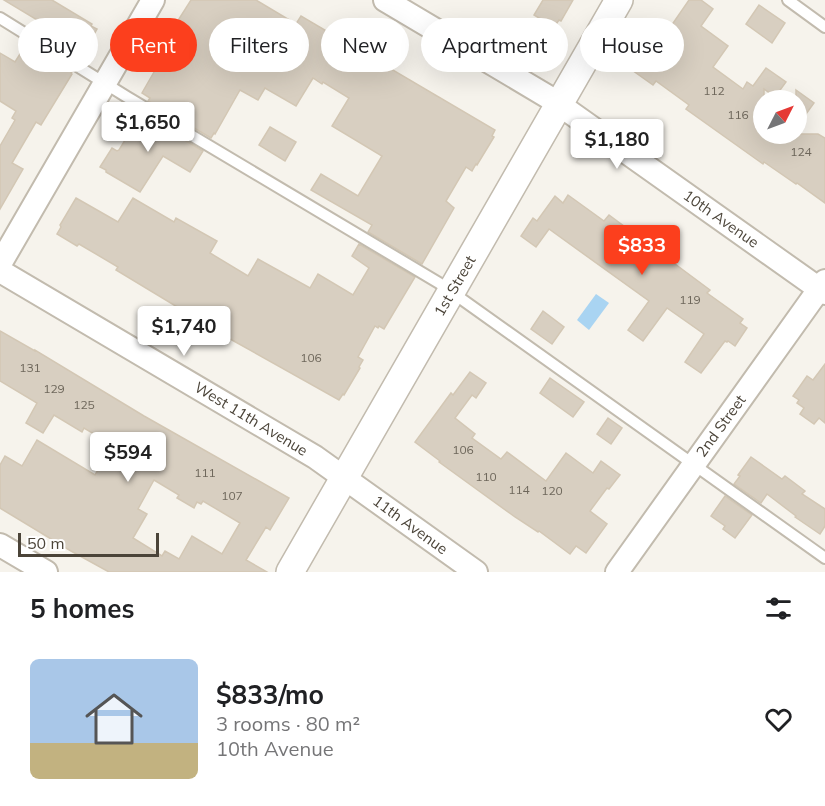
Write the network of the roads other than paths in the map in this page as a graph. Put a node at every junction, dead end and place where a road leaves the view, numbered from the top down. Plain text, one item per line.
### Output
1 (153, 0) edge
2 (385, 0) edge
3 (619, 0) edge
4 (788, 0) edge
5 (0, 18) edge
6 (825, 27) edge
7 (105, 83) junction
8 (559, 104) junction
9 (0, 264) edge
10 (0, 271) edge
11 (823, 288) edge
12 (452, 292) junction
13 (694, 464) junction
14 (345, 478) junction
15 (0, 545) edge
16 (825, 558) edge
17 (46, 572) edge
18 (290, 572) edge
19 (476, 572) edge
20 (617, 572) edge

1 - 7 street
2 - 8 street, 10th Avenue
3 - 8 street, 1st Street
4 - 6 lane
5 - 7 lane
7 - 9 street
7 - 12 lane
8 - 11 street, 10th Avenue
8 - 12 street, 1st Street
10 - 14 street, West 11th Avenue
11 - 13 street, 2nd Street
12 - 13 lane
12 - 14 street, 1st Street
13 - 16 lane
13 - 20 street, 2nd Street
14 - 18 street, 1st Street
14 - 19 street, 11th Avenue
15 - 17 street

